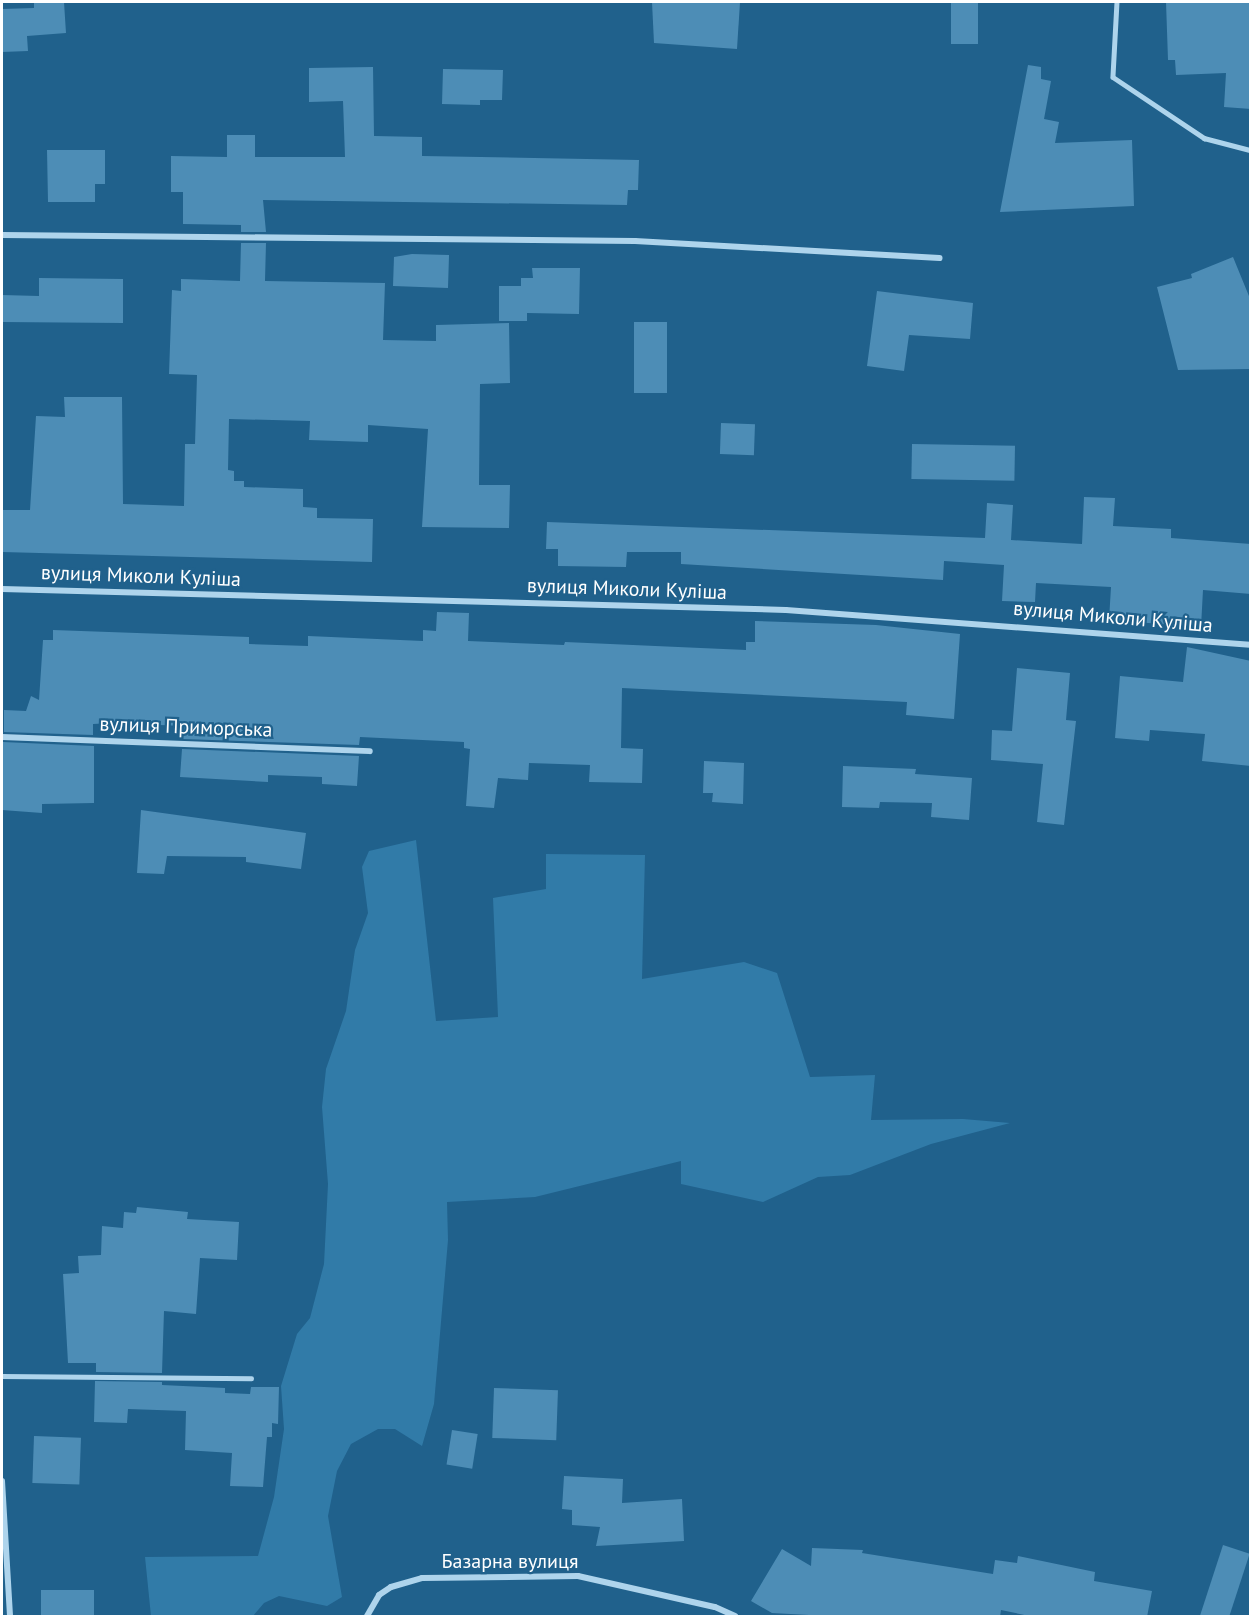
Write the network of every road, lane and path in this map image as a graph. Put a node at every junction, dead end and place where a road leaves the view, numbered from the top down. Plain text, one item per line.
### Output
1 (1117, 2) edge
2 (1251, 150) edge
3 (2, 235) edge
4 (940, 258) dead end
5 (2, 589) edge
6 (1251, 645) edge
7 (2, 737) edge
8 (370, 751) dead end
9 (2, 1376) edge
10 (251, 1378) dead end
11 (2, 1481) edge
12 (10, 1617) edge
13 (367, 1617) edge
14 (735, 1617) edge

1 - 2 lane
3 - 4 street
5 - 6 street, вулиця Миколи Куліша
7 - 8 street, вулиця Приморська
9 - 10 lane
11 - 12 street
13 - 14 street, Базарна вулиця

